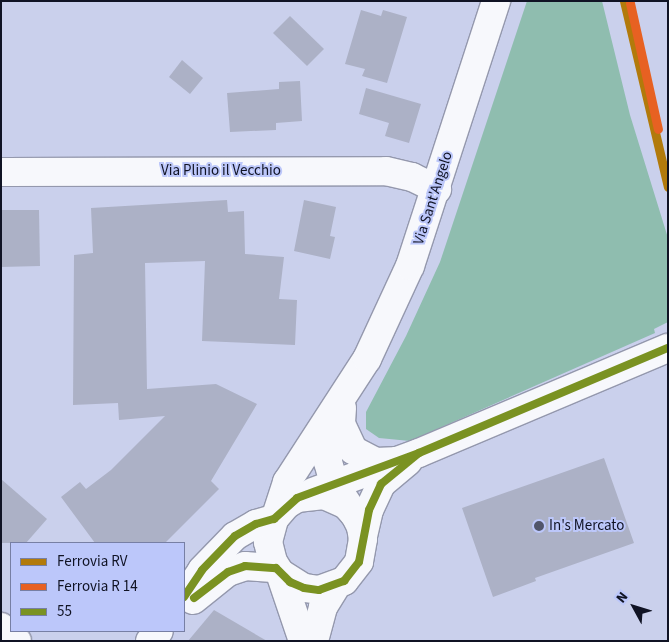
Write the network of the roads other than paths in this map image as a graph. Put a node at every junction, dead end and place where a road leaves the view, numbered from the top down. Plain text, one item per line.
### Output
1 (496, 1) edge
2 (1, 172) edge
3 (437, 189) junction
4 (668, 348) edge
5 (346, 397) junction
6 (418, 453) junction
7 (392, 461) junction
8 (334, 483) junction
9 (298, 498) junction
10 (275, 517) junction
11 (359, 525) junction
12 (278, 570) junction
13 (337, 585) junction
14 (185, 596) edge
15 (185, 606) edge
16 (1, 627) edge
17 (17, 641) edge
18 (304, 641) edge
19 (314, 641) edge

1 - 3 street, Via Sant'Angelo
2 - 3 street, Via Plinio il Vecchio
3 - 5 street, Via Sant'Angelo
4 - 6 street
5 - 7 street
5 - 8 street, Via Sant'Angelo
5 - 10 street, Via Sant'Angelo
6 - 7 street
6 - 11 street
7 - 8 street
8 - 9 street
8 - 11 street, Via Sant'Angelo
9 - 10 street
9 - 11 street
10 - 12 street, Via Sant'Angelo
10 - 14 street
11 - 13 street
12 - 13 street
12 - 15 street
12 - 18 street, Via Sant'Angelo
13 - 19 street
16 - 17 street

